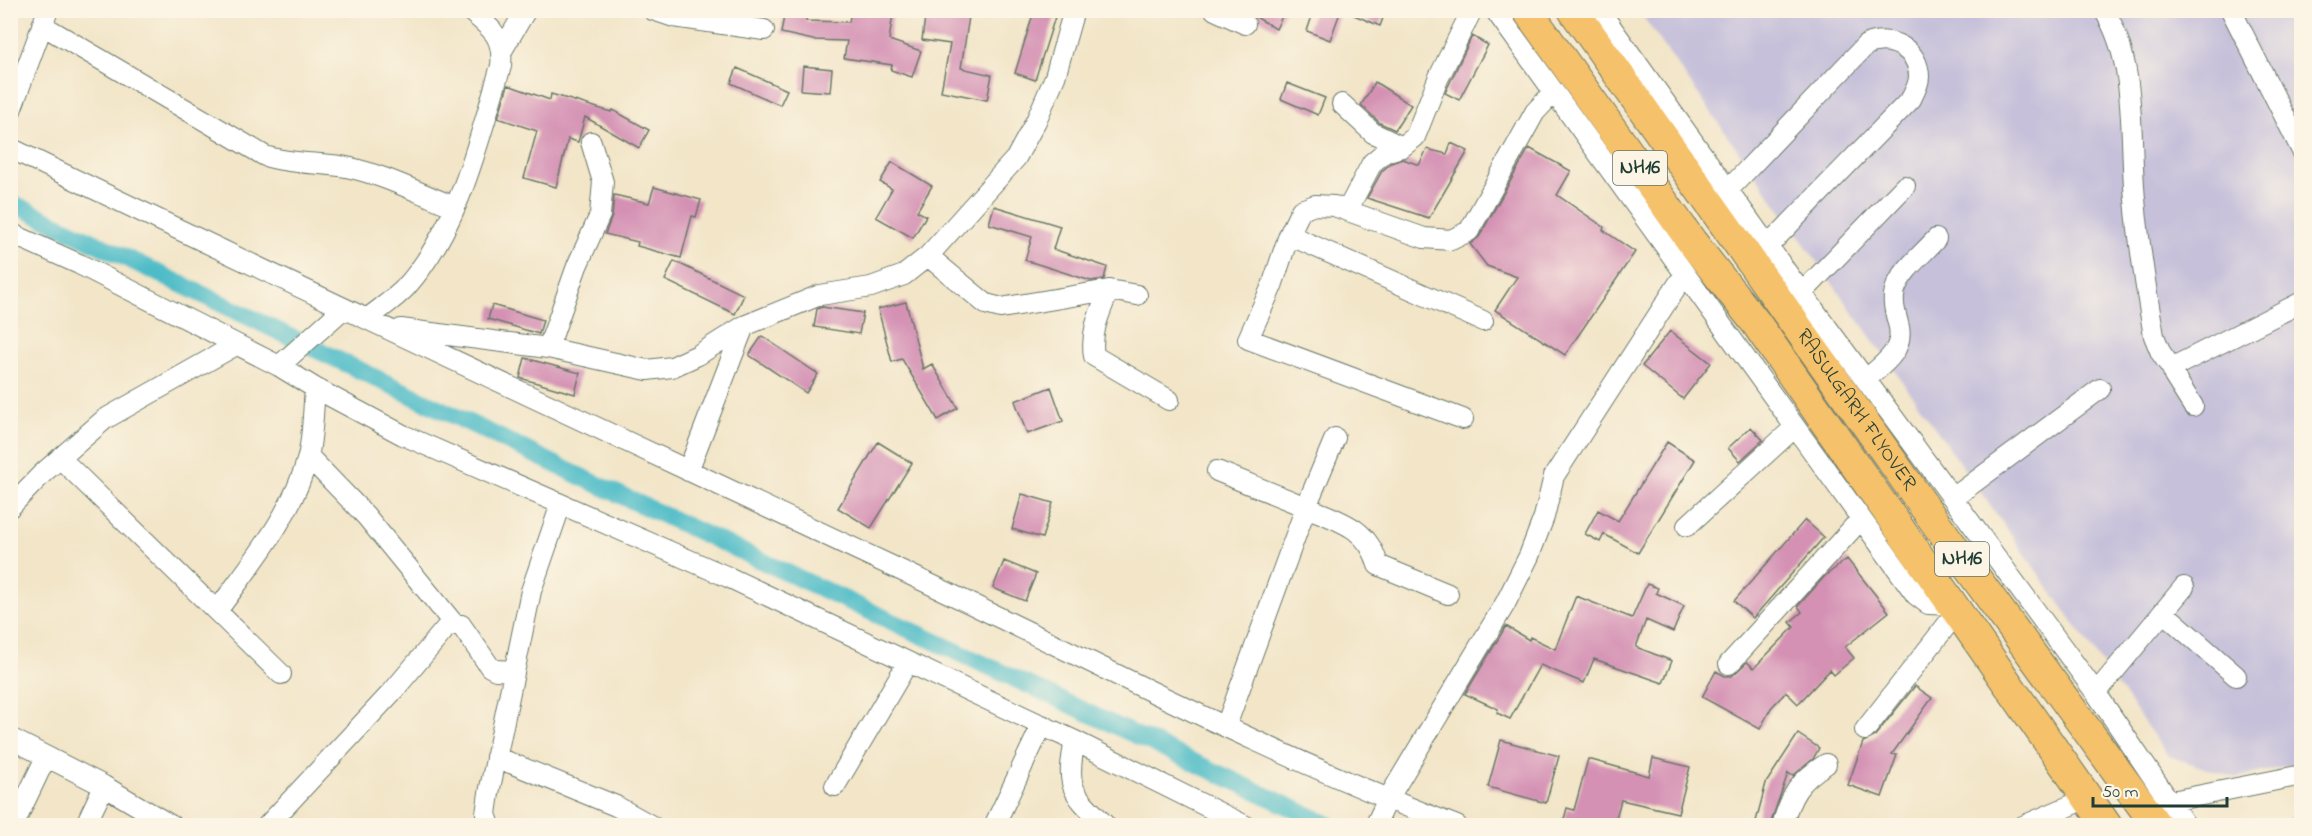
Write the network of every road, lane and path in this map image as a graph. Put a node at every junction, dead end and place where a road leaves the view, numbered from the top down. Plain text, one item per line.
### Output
1 (469, 10) edge
2 (526, 10) edge
3 (653, 10) edge
4 (1074, 10) edge
5 (1215, 10) edge
6 (1472, 10) edge
7 (1495, 10) edge
8 (1527, 10) edge
9 (1573, 10) edge
10 (1599, 10) edge
11 (2104, 10) edge
12 (2231, 10) edge
13 (45, 18) edge
14 (1245, 24) dead end
15 (764, 30) dead end
16 (503, 49) junction
17 (1554, 92) junction
18 (1342, 104) dead end
19 (10, 113) edge
20 (591, 142) dead end
21 (1402, 147) junction
22 (10, 148) edge
23 (2301, 151) edge
24 (1905, 186) dead end
25 (1728, 190) junction
26 (455, 207) junction
27 (1348, 209) junction
28 (10, 233) edge
29 (1289, 235) junction
30 (1936, 239) dead end
31 (1768, 246) junction
32 (928, 256) junction
33 (1684, 275) junction
34 (1109, 290) junction
35 (1137, 295) dead end
36 (1792, 300) junction
37 (2301, 302) edge
38 (343, 309) junction
39 (1483, 321) dead end
40 (375, 323) junction
41 (744, 326) junction
42 (236, 345) junction
43 (548, 348) junction
44 (283, 362) junction
45 (2174, 370) junction
46 (1866, 379) junction
47 (315, 388) junction
48 (2100, 389) dead end
49 (1169, 400) dead end
50 (2193, 406) dead end
51 (1463, 419) dead end
52 (1794, 428) junction
53 (1335, 438) dead end
54 (308, 456) junction
55 (60, 458) junction
56 (688, 471) junction
57 (1217, 471) dead end
58 (14, 497) edge
59 (1953, 498) junction
60 (561, 504) junction
61 (1306, 507) junction
62 (1860, 520) junction
63 (1688, 526) dead end
64 (2184, 587) dead end
65 (1448, 594) dead end
66 (1955, 609) junction
67 (218, 611) junction
68 (2163, 612) junction
69 (454, 624) junction
70 (908, 662) junction
71 (1729, 664) dead end
72 (514, 671) junction
73 (281, 674) dead end
74 (2236, 676) dead end
75 (2096, 693) junction
76 (1042, 725) junction
77 (1226, 726) junction
78 (1864, 730) dead end
79 (10, 738) edge
80 (1075, 741) junction
81 (46, 757) junction
82 (496, 757) junction
83 (1826, 764) dead end
84 (2301, 775) edge
85 (104, 786) junction
86 (835, 786) dead end
87 (2088, 798) junction
88 (1382, 812) edge
89 (2156, 814) edge
90 (165, 823) edge
91 (13, 825) edge
92 (85, 825) edge
93 (267, 825) edge
94 (490, 825) edge
95 (652, 825) edge
96 (993, 825) edge
97 (1106, 825) edge
98 (1246, 825) edge
99 (1457, 825) edge
100 (1782, 825) edge
101 (2023, 825) edge
102 (2107, 825) edge
103 (2186, 825) edge

1 - 16 street
2 - 16 street
3 - 15 street
4 - 32 street
5 - 14 street
6 - 21 street
7 - 17 street
8 - 66 highway, RASULGARH FLYOVER / NH16
9 - 36 highway, RASULGARH FLYOVER / NH16
10 - 25 street
11 - 45 street
12 - 23 street
13 - 19 street
13 - 26 street
16 - 26 street
17 - 27 street
17 - 33 street
18 - 21 street
20 - 43 street
21 - 27 street
22 - 38 street
24 - 36 street
25 - 31 street
25 - 31 street
26 - 40 street
27 - 29 street
28 - 42 street
29 - 39 street
29 - 51 street
30 - 46 street
31 - 36 street
32 - 34 street
32 - 41 street
33 - 52 street
33 - 88 street
34 - 35 street
34 - 49 street
36 - 46 street
36 - 89 highway, RASULGARH FLYOVER / NH16
37 - 45 street
38 - 40 street
38 - 44 street
40 - 43 street
40 - 56 street
41 - 43 street
41 - 56 street
42 - 44 street
42 - 55 street
44 - 47 street
45 - 50 street
46 - 59 street
47 - 54 street
47 - 60 street
48 - 59 street
52 - 62 street
52 - 63 street
53 - 61 street
54 - 67 street
54 - 69 street
55 - 58 street
55 - 67 street
56 - 77 street
57 - 61 street
59 - 75 street
60 - 70 street
60 - 72 street
61 - 65 street
61 - 77 street
62 - 66 street
62 - 71 street
64 - 68 street
66 - 78 street
66 - 87 highway, NH16
67 - 73 street
68 - 74 street
68 - 75 street
69 - 72 street
69 - 93 street
70 - 76 street
70 - 86 street
72 - 82 street
75 - 89 street
76 - 80 street
76 - 96 street
77 - 88 street
79 - 81 street
80 - 97 street
80 - 98 street
81 - 85 street
81 - 91 street
82 - 94 street
82 - 95 street
83 - 100 street
84 - 89 street
85 - 90 street
85 - 92 street
87 - 101 street
87 - 102 highway, NH16
88 - 99 street
89 - 103 street

